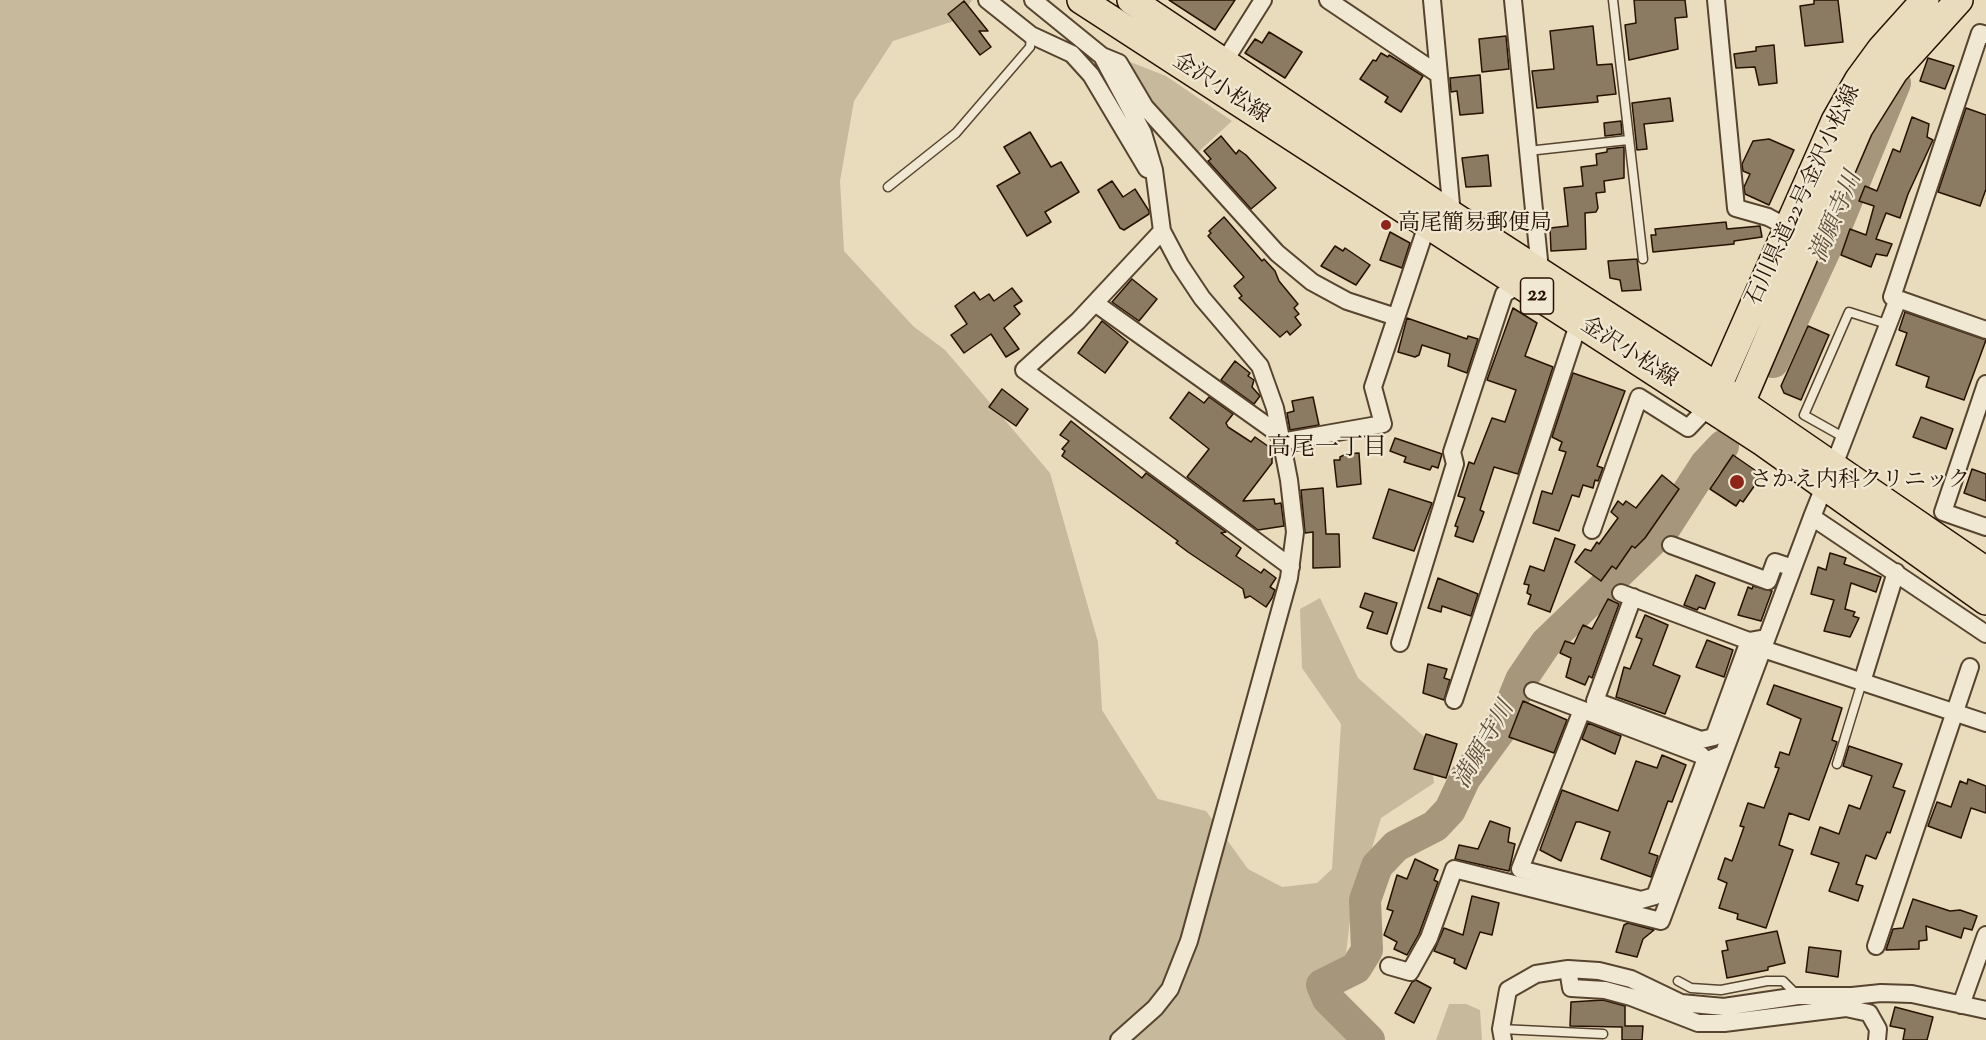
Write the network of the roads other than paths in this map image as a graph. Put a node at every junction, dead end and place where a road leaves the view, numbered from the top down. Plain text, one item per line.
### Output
1 (987, 0) edge
2 (1033, 0) edge
3 (1081, 0) edge
4 (1131, 0) edge
5 (1263, 0) edge
6 (1328, 0) edge
7 (1432, 0) edge
8 (1513, 0) edge
9 (1613, 0) edge
10 (1716, 0) edge
11 (1925, 0) edge
12 (1959, 0) edge
13 (1031, 35) junction
14 (1986, 35) edge
15 (1102, 56) junction
16 (1224, 62) junction
17 (1438, 74) junction
18 (1628, 140) junction
19 (1528, 152) junction
20 (1156, 184) junction
21 (888, 187) dead end
22 (1452, 215) junction
23 (1427, 225) junction
24 (1787, 227) junction
25 (1162, 231) junction
26 (1643, 259) dead end
27 (1529, 277) junction
28 (1898, 299) junction
29 (1095, 303) junction
30 (1396, 317) junction
31 (1579, 322) junction
32 (1890, 326) junction
33 (1985, 327) edge
34 (1986, 384) edge
35 (1713, 397) junction
36 (1737, 412) junction
37 (1281, 439) junction
38 (1846, 439) junction
39 (1829, 476) junction
40 (1812, 517) junction
41 (1986, 527) edge
42 (1592, 530) dead end
43 (1671, 545) dead end
44 (1291, 567) junction
45 (1793, 568) junction
46 (1986, 571) edge
47 (1896, 572) junction
48 (1986, 601) edge
49 (1986, 634) edge
50 (1400, 643) dead end
51 (1760, 643) junction
52 (1970, 667) dead end
53 (1862, 682) junction
54 (1533, 691) dead end
55 (1454, 700) dead end
56 (1582, 710) junction
57 (1953, 712) junction
58 (1986, 723) edge
59 (1723, 754) junction
60 (1705, 761) junction
61 (1837, 764) dead end
62 (1986, 935) edge
63 (1876, 946) dead end
64 (1389, 966) dead end
65 (1568, 969) junction
66 (1678, 981) dead end
67 (1798, 996) junction
68 (1961, 1005) junction
69 (1986, 1010) edge
70 (1502, 1034) edge
71 (1603, 1034) dead end
72 (1119, 1040) edge
73 (1877, 1040) edge

1 - 13 street
2 - 15 street
3 - 23 main road, 金沢小松線 / 22
4 - 16 main road, 金沢小松線 / 22
5 - 16 street
6 - 17 street
7 - 17 street
8 - 19 street
9 - 18 lane
10 - 24 street
11 - 24 main road, 石川県道22号金沢小松線
12 - 36 main road, 石川県道22号金沢小松線
13 - 20 street
13 - 21 lane
14 - 28 street
15 - 20 street
15 - 30 street
16 - 22 main road, 金沢小松線 / 22
17 - 22 street
18 - 19 lane
18 - 26 lane
19 - 27 street
20 - 25 street
22 - 27 main road, 金沢小松線 / 22
23 - 27 main road, 金沢小松線 / 22
23 - 30 street
24 - 35 main road, 石川県道22号金沢小松線
25 - 29 street
25 - 37 street
27 - 31 main road, 金沢小松線 / 22
27 - 35 main road, 金沢小松線 / 22
27 - 50 street
28 - 32 street
28 - 33 street
29 - 37 street
29 - 44 street
30 - 37 street
31 - 35 main road, 金沢小松線 / 22
31 - 55 street
32 - 38 street
32 - 38 lane
34 - 41 street
35 - 36 main road, 金沢小松線 / 22
35 - 42 street
36 - 39 main road, 金沢小松線 / 22
37 - 44 street
38 - 39 street
39 - 40 street
39 - 46 main road, 金沢小松線 / 22
39 - 48 main road, 金沢小松線 / 22
40 - 45 street
40 - 47 street
43 - 45 street
44 - 72 street
45 - 51 street
47 - 49 street
47 - 53 street
51 - 51 street
51 - 53 street
51 - 59 street
52 - 57 street
53 - 57 street
53 - 61 lane
54 - 56 street
56 - 60 street
56 - 60 street
57 - 58 street
57 - 63 street
59 - 60 street
59 - 64 street
62 - 68 street
65 - 67 street
65 - 70 street
65 - 73 street
66 - 67 lane
67 - 68 street
68 - 69 street
70 - 71 lane

